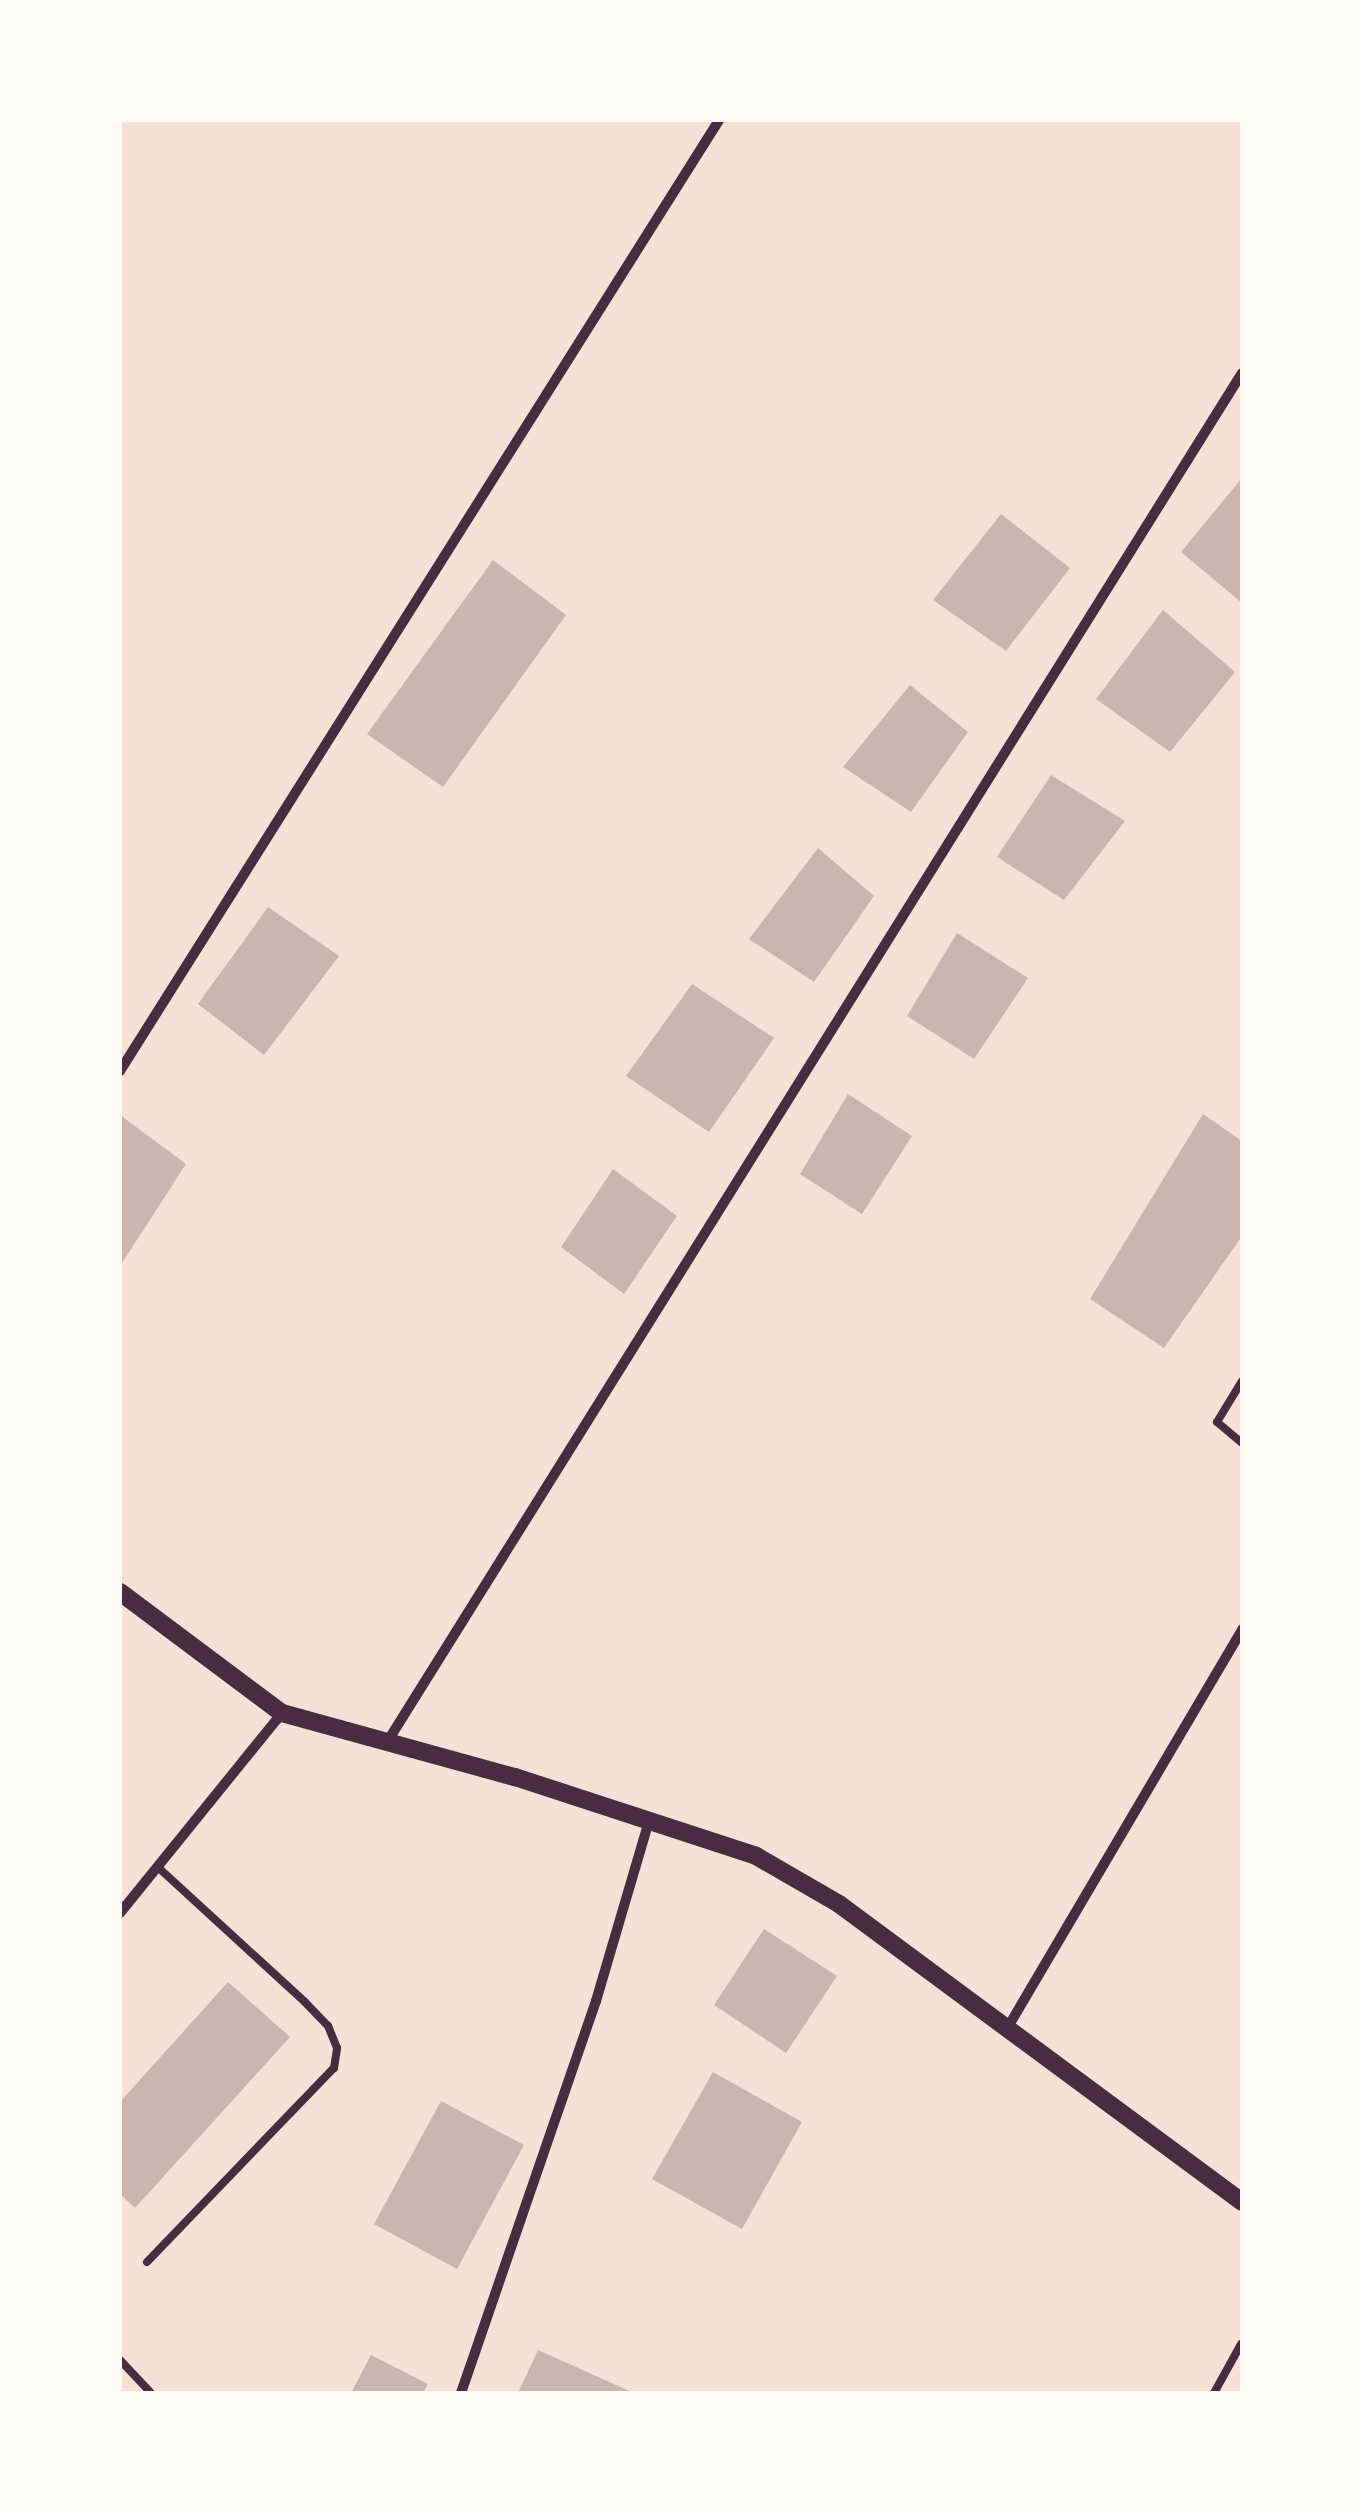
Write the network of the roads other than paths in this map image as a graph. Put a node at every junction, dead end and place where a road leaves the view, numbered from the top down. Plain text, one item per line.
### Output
1 (719, 120) edge
2 (1242, 373) edge
3 (120, 1071) edge
4 (1242, 1382) edge
5 (1242, 1443) edge
6 (120, 1592) edge
7 (1242, 1629) edge
8 (282, 1713) junction
9 (390, 1739) junction
10 (650, 1820) junction
11 (160, 1869) junction
12 (120, 1913) edge
13 (1008, 2027) junction
14 (1242, 2202) edge
15 (147, 2262) dead end
16 (1241, 2344) edge
17 (120, 2360) edge
18 (151, 2393) edge
19 (461, 2393) edge
20 (1214, 2393) edge

1 - 3 street
2 - 9 street
4 - 5 lane
6 - 8 street
7 - 13 street
8 - 9 street
8 - 11 street
9 - 10 street
10 - 13 street
10 - 19 street
11 - 12 street
11 - 15 lane
13 - 14 street
16 - 20 lane
17 - 18 lane

